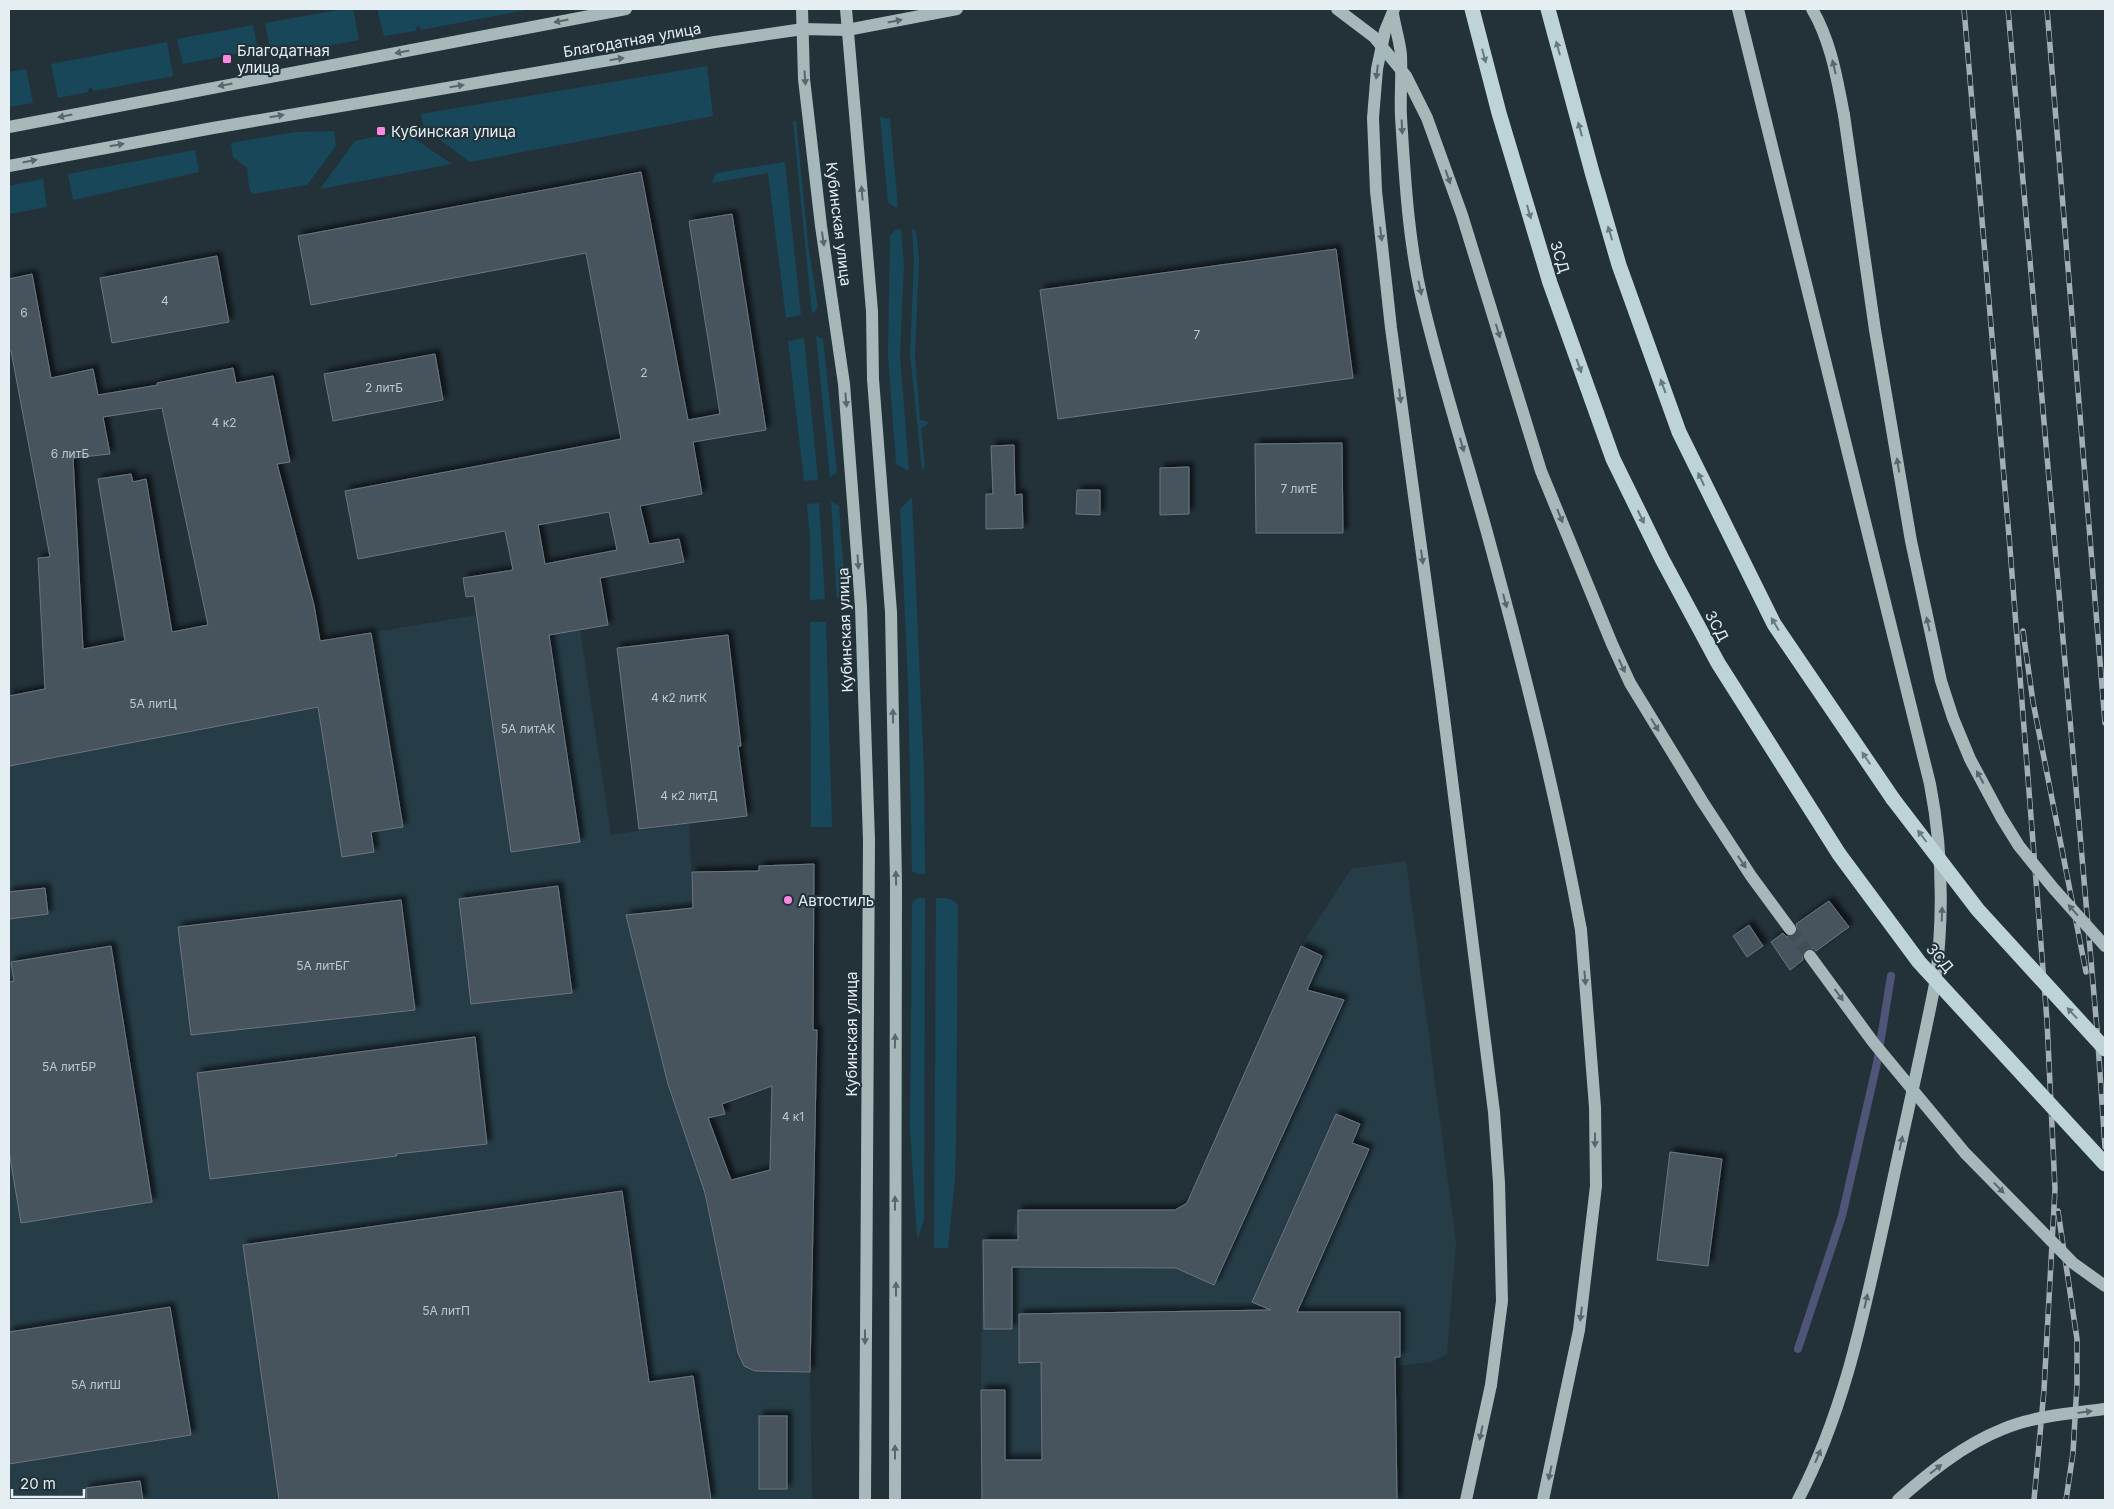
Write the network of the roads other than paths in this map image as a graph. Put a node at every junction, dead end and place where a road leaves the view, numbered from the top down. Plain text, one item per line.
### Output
1 (626, 9) edge
2 (802, 9) edge
3 (846, 9) edge
4 (958, 9) edge
5 (1337, 9) edge
6 (1393, 9) edge
7 (1472, 9) edge
8 (1548, 9) edge
9 (1738, 9) edge
10 (1812, 9) edge
11 (803, 29) junction
12 (847, 30) junction
13 (9, 127) edge
14 (9, 166) edge
15 (1790, 929) tunnel mouth
16 (2105, 946) edge
17 (1810, 956) tunnel mouth
18 (2105, 1049) edge
19 (2105, 1164) edge
20 (2105, 1286) edge
21 (2105, 1409) edge
22 (865, 1500) edge
23 (896, 1500) edge
24 (1466, 1500) edge
25 (1543, 1500) edge
26 (1798, 1500) edge
27 (1898, 1500) edge

1 -> 13 main road, Благодатная улица
2 - 11 main road, Кубинская улица
3 - 12 main road, Кубинская улица
12 -> 4 main road, Благодатная улица
5 -> 15 main road
6 -> 24 main road, bridge
6 -> 25 main road, bridge
7 -> 19 highway, ЗСД, bridge
18 -> 8 highway, bridge
26 -> 9 main road
16 -> 10 main road, bridge
11 - 12 main road, Благодатная улица
14 -> 11 main road, Благодатная улица
11 -> 22 main road, Кубинская улица
23 -> 12 main road, Кубинская улица
17 -> 20 main road, bridge
27 -> 21 main road, bridge

